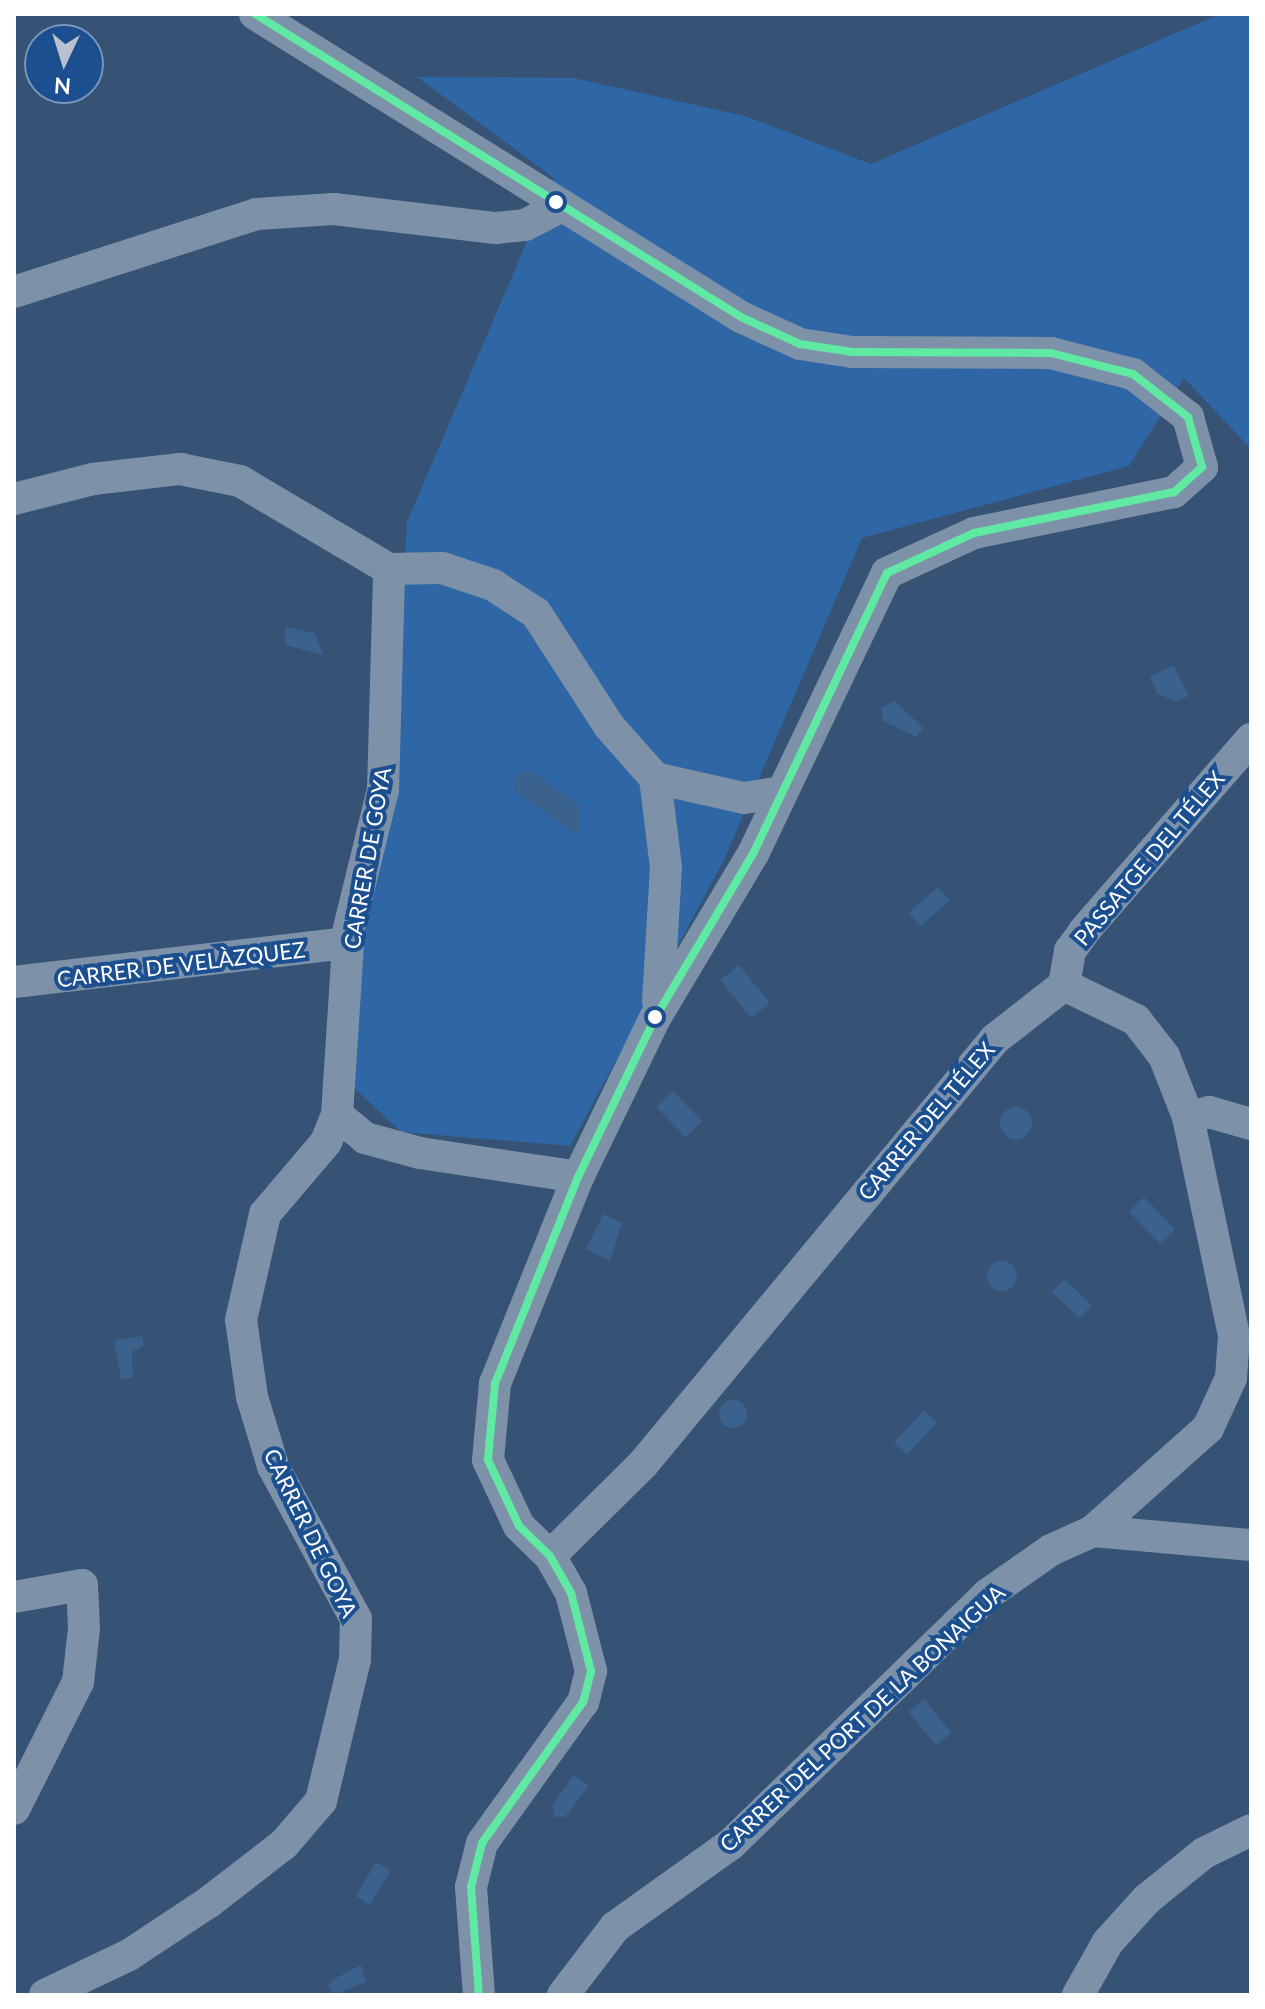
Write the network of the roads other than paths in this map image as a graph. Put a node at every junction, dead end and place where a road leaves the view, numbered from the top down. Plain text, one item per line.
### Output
1 (255, 14) edge
2 (559, 208) junction
3 (14, 292) edge
4 (14, 499) edge
5 (389, 569) junction
6 (1251, 739) edge
7 (655, 778) junction
8 (783, 792) junction
9 (348, 943) junction
10 (14, 982) edge
11 (1064, 985) junction
12 (655, 1018) junction
13 (337, 1115) junction
14 (1188, 1117) junction
15 (1251, 1124) edge
16 (578, 1177) junction
17 (1093, 1531) junction
18 (1251, 1545) edge
19 (550, 1556) junction
20 (14, 1597) edge
21 (14, 1809) edge
22 (1251, 1830) edge
23 (45, 1995) edge
24 (479, 1995) edge
25 (563, 1995) edge
26 (1078, 1995) edge

1 - 2 street
2 - 3 street
2 - 8 street
4 - 5 street
5 - 7 street
5 - 9 street, CARRER DE GOYA
6 - 11 street, PASSATGE DEL TÉLEX
7 - 8 street
7 - 12 street
8 - 12 street
9 - 10 street, CARRER DE VELÀZQUEZ
9 - 13 street, CARRER DE GOYA
11 - 14 street
11 - 19 street, CARRER DEL TÉLEX
12 - 16 street
13 - 16 street
13 - 23 street, CARRER DE GOYA
14 - 15 street
14 - 17 street
16 - 19 street
17 - 18 street
17 - 25 street, CARRER DEL PORT DE LA BONAIGUA
19 - 24 street
20 - 21 street
22 - 26 street

